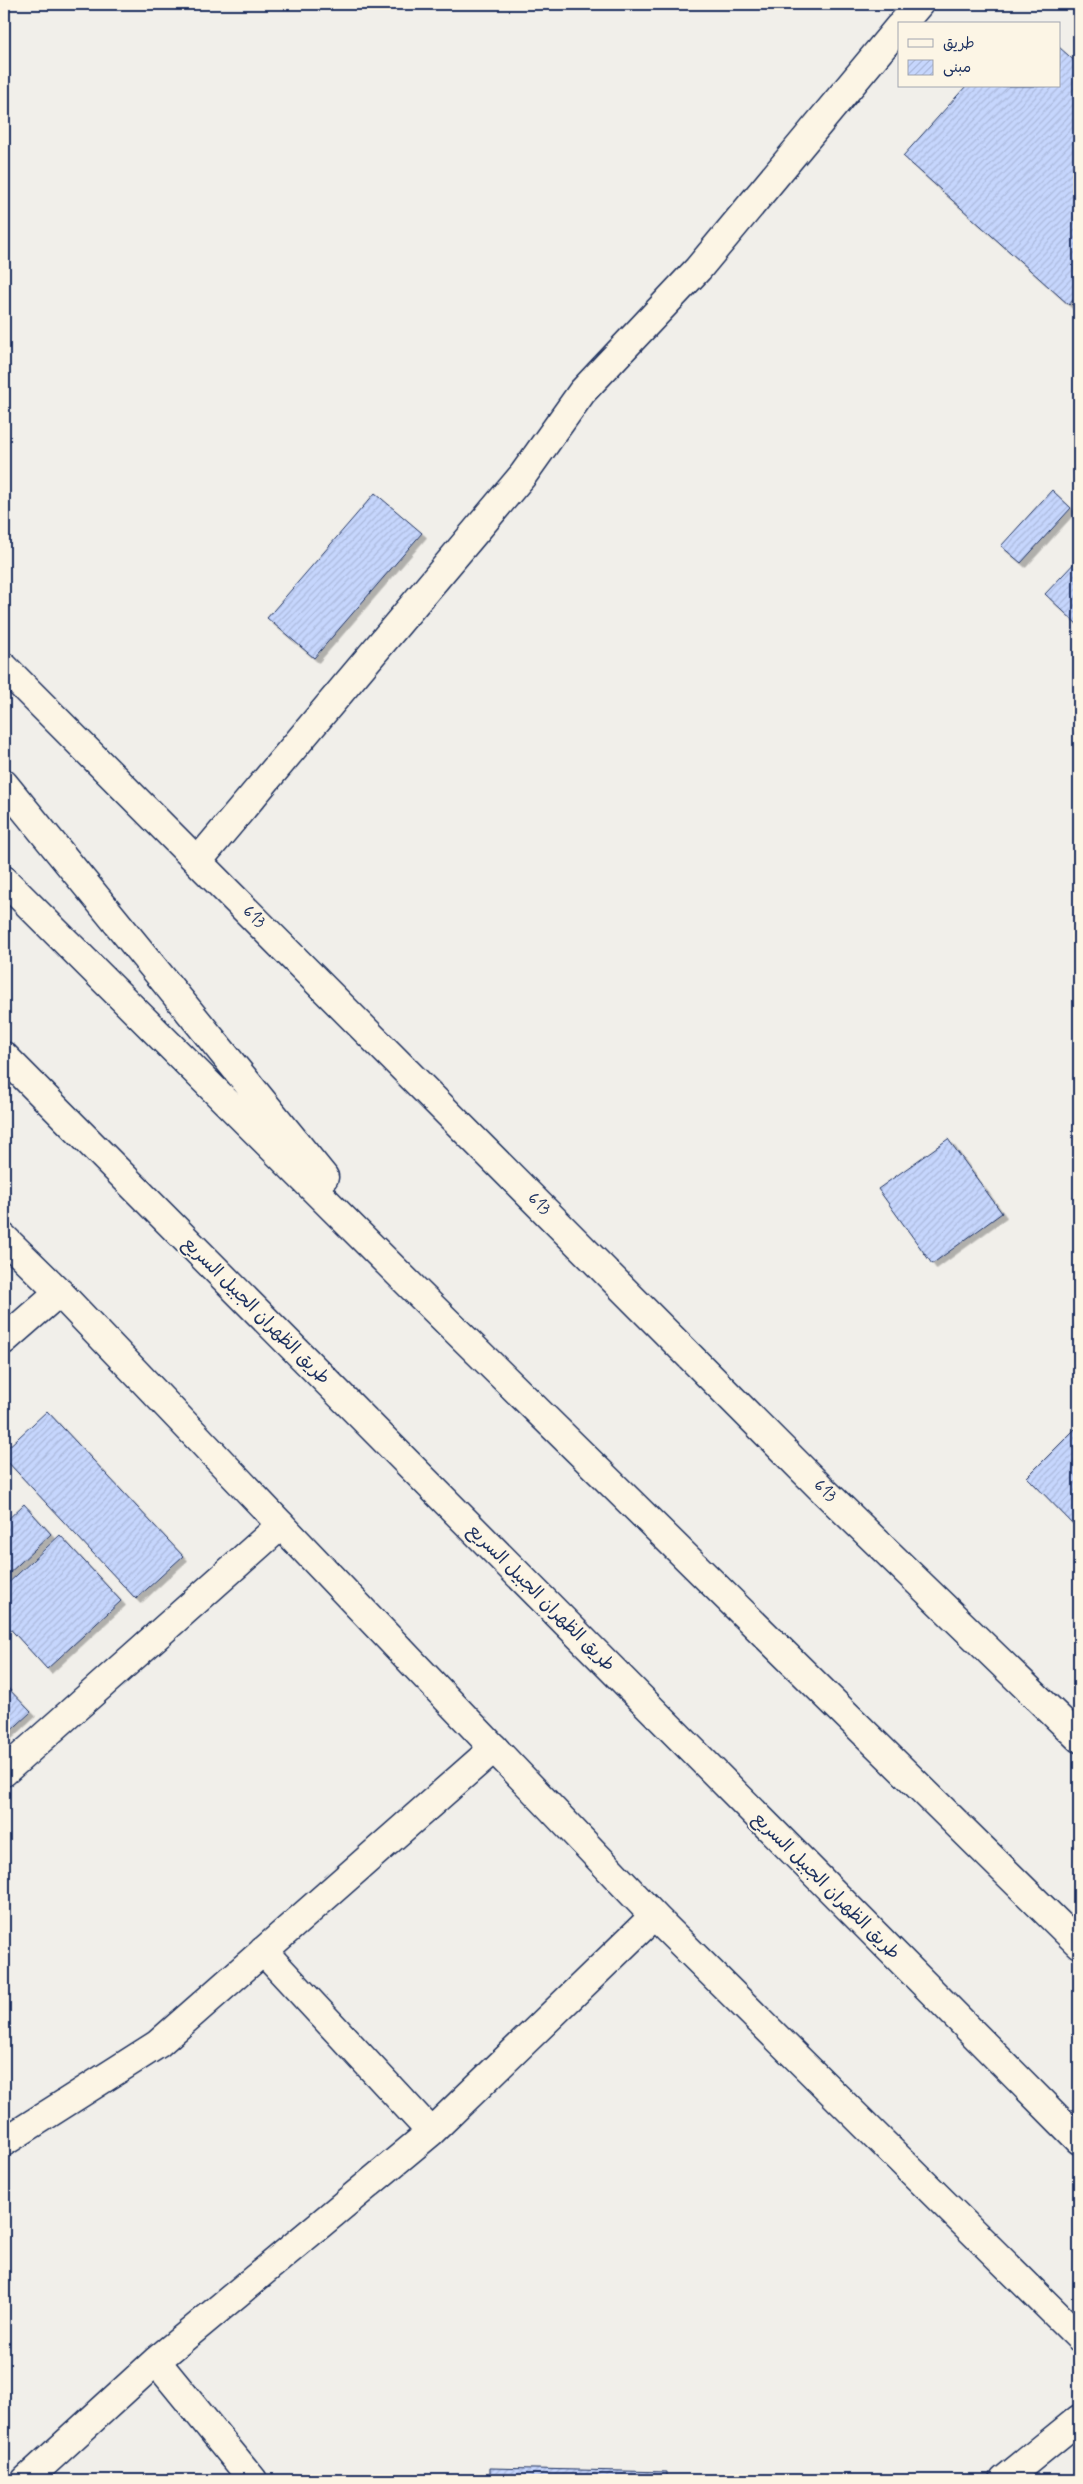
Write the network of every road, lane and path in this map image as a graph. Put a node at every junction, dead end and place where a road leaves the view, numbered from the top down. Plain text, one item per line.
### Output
1 (919, 4) edge
2 (904, 22) edge
3 (898, 28) edge
4 (4, 667) edge
5 (4, 784) edge
6 (198, 861) junction
7 (4, 880) edge
8 (4, 1056) edge
9 (4, 1238) edge
10 (416, 1291) junction
11 (60, 1292) junction
12 (4, 1340) edge
13 (281, 1524) junction
14 (1079, 1738) edge
15 (494, 1748) junction
16 (4, 1772) edge
17 (654, 1916) junction
18 (1079, 1944) edge
19 (264, 1951) junction
20 (1006, 2067) junction
21 (430, 2132) junction
22 (1079, 2140) edge
23 (4, 2142) edge
24 (1079, 2149) edge
25 (1079, 2337) edge
26 (156, 2361) junction
27 (1079, 2419) edge
28 (26, 2480) edge
29 (253, 2480) edge
30 (1004, 2480) edge

1 - 2 main road
3 - 6 main road
4 - 6 main road, 613
5 - 10 main road
6 - 14 main road, 613
7 - 10 main road
8 - 20 main road, طريق الظهران الجبيل السريع
9 - 11 main road
10 - 18 main road
11 - 12 main road
11 - 13 main road
13 - 15 main road
13 - 16 main road
15 - 17 main road
15 - 19 main road
17 - 21 main road
17 - 25 main road
19 - 21 main road
19 - 23 main road
20 - 22 main road, طريق الظهران الجبيل السريع
20 - 24 main road
21 - 26 main road
26 - 28 main road
26 - 29 main road
27 - 30 main road

